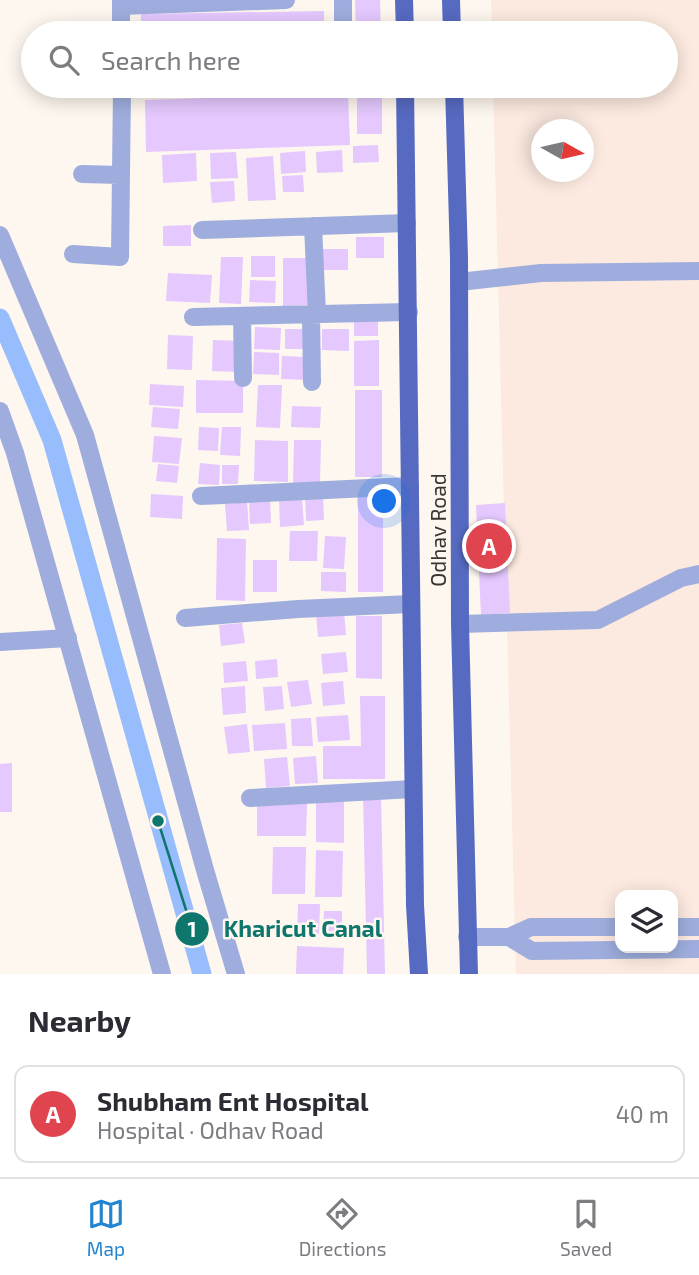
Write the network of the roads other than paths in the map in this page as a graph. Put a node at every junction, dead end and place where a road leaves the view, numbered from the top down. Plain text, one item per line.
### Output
1 (286, 0) edge
2 (343, 0) edge
3 (404, 0) edge
4 (452, 0) edge
5 (121, 3) edge
6 (121, 21) edge
7 (343, 21) edge
8 (405, 21) edge
9 (452, 21) edge
10 (122, 98) edge
11 (405, 98) edge
12 (454, 98) edge
13 (82, 174) dead end
14 (121, 174) junction
15 (407, 222) junction
16 (313, 226) junction
17 (202, 230) dead end
18 (0, 235) edge
19 (72, 254) dead end
20 (699, 271) edge
21 (459, 282) junction
22 (409, 312) junction
23 (314, 314) junction
24 (242, 316) junction
25 (193, 317) dead end
26 (243, 378) dead end
27 (312, 382) dead end
28 (0, 411) edge
29 (8, 454) edge
30 (410, 486) junction
31 (201, 496) dead end
32 (699, 574) edge
33 (411, 604) junction
34 (185, 618) dead end
35 (460, 624) junction
36 (68, 638) junction
37 (0, 642) edge
38 (413, 789) junction
39 (250, 798) dead end
40 (615, 927) edge
41 (678, 927) edge
42 (699, 927) edge
43 (467, 937) junction
44 (509, 937) junction
45 (699, 949) edge
46 (162, 974) edge
47 (236, 974) edge
48 (418, 974) edge
49 (469, 974) edge

1 - 5 street
2 - 7 street
3 - 8 main road
4 - 9 main road
5 - 6 street
10 - 14 street
11 - 15 main road, Odhav Road
12 - 21 main road, Odhav Road
13 - 14 street
14 - 19 street
15 - 16 street
15 - 22 main road, Odhav Road
16 - 17 street
16 - 23 street
18 - 47 street
20 - 21 street
21 - 35 main road, Odhav Road
22 - 23 street
22 - 30 main road, Odhav Road
23 - 24 street
23 - 27 street
24 - 25 street
24 - 26 street
28 - 29 street
29 - 36 street
30 - 31 street
30 - 33 main road, Odhav Road
32 - 35 street
33 - 34 street
33 - 38 main road, Odhav Road
35 - 43 main road, Odhav Road
36 - 37 street
36 - 46 street
38 - 39 street
38 - 48 main road, Odhav Road
40 - 44 street
41 - 42 street
43 - 44 street
43 - 49 main road, Odhav Road
44 - 45 street

